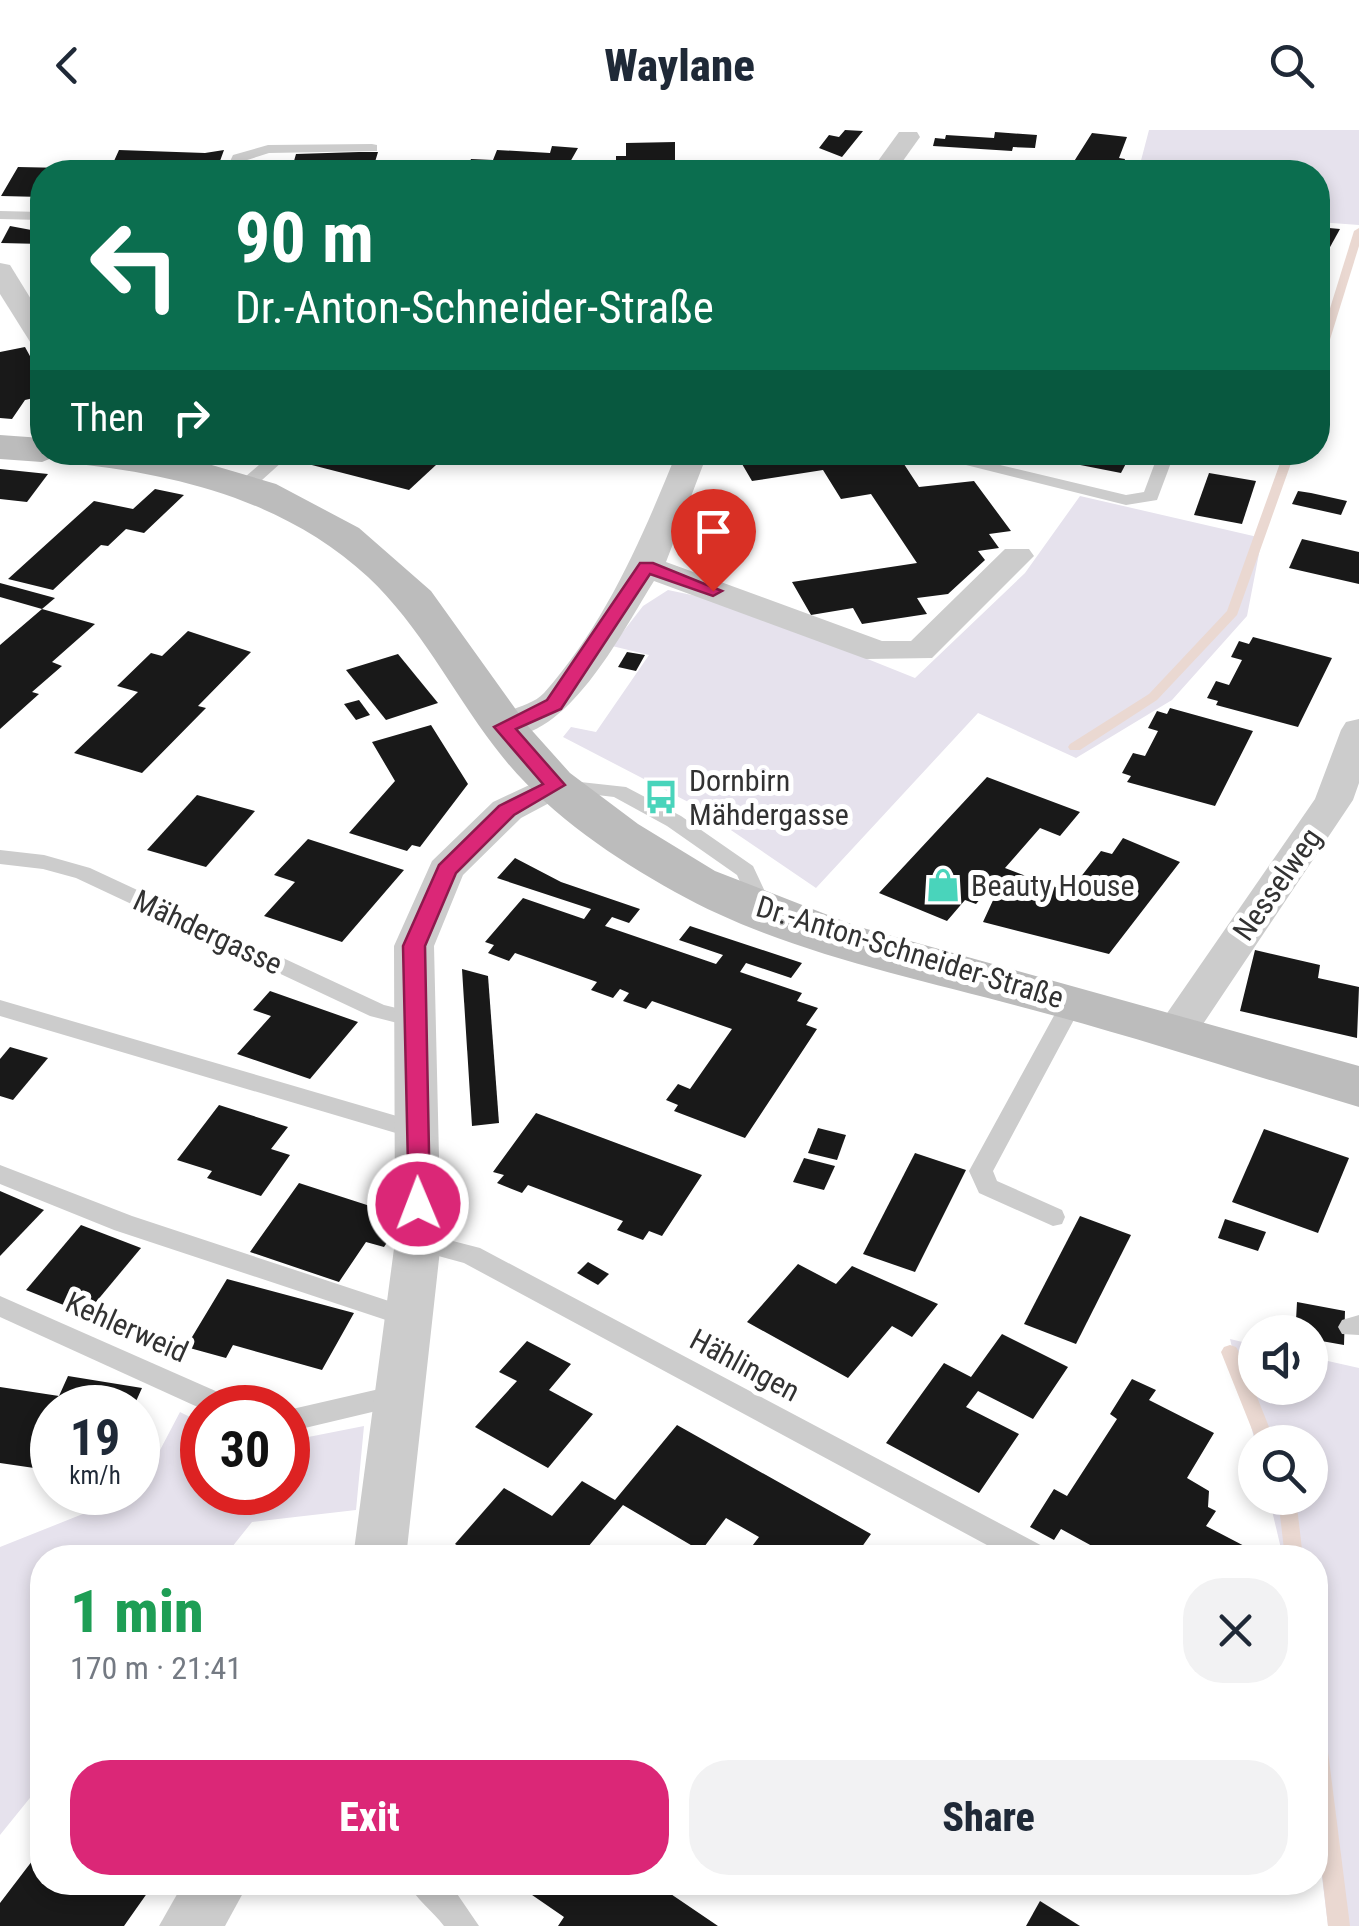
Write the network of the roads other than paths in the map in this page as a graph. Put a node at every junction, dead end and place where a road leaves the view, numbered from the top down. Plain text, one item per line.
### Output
1 (908, 138) dead end
2 (372, 148) dead end
3 (237, 160) edge
4 (891, 160) edge
5 (0, 215) edge
6 (30, 216) edge
7 (0, 272) edge
8 (30, 320) edge
9 (0, 447) edge
10 (30, 449) edge
11 (153, 465) edge
12 (270, 465) edge
13 (688, 465) edge
14 (977, 465) edge
15 (1163, 465) edge
16 (244, 487) junction
17 (1016, 556) dead end
18 (646, 566) junction
19 (504, 727) junction
20 (1359, 730) edge
21 (555, 785) junction
22 (0, 857) edge
23 (1073, 1002) junction
24 (0, 1008) edge
25 (413, 1019) junction
26 (1178, 1029) junction
27 (1359, 1087) edge
28 (416, 1130) junction
29 (0, 1174) edge
30 (1053, 1217) dead end
31 (418, 1240) junction
32 (0, 1306) edge
33 (410, 1318) junction
34 (180, 1387) edge
35 (400, 1394) junction
36 (310, 1416) edge
37 (381, 1545) edge
38 (1014, 1545) edge
39 (211, 1895) edge
40 (439, 1895) edge
41 (189, 1926) edge
42 (462, 1926) edge

1 - 4 street
2 - 3 lane
5 - 6 lane
7 - 8 street
9 - 10 main road
11 - 16 main road, Dr.-Anton-Schneider-Straße
12 - 16 lane
13 - 18 street
14 - 15 lane
16 - 19 main road, Dr.-Anton-Schneider-Straße
17 - 18 street
18 - 19 street
19 - 21 main road, Dr.-Anton-Schneider-Straße
20 - 26 street, Nesselweg
21 - 23 main road, Dr.-Anton-Schneider-Straße
21 - 25 street
22 - 25 lane, Mähdergasse
23 - 26 main road, Dr.-Anton-Schneider-Straße
23 - 30 lane
24 - 28 lane
25 - 28 street
26 - 27 main road, Dr.-Anton-Schneider-Straße
28 - 31 street
29 - 33 lane
31 - 33 street
31 - 38 lane, Hählingen
32 - 34 lane, Kehlerweid
33 - 35 street
35 - 36 lane
35 - 37 street
39 - 41 street
40 - 42 lane

